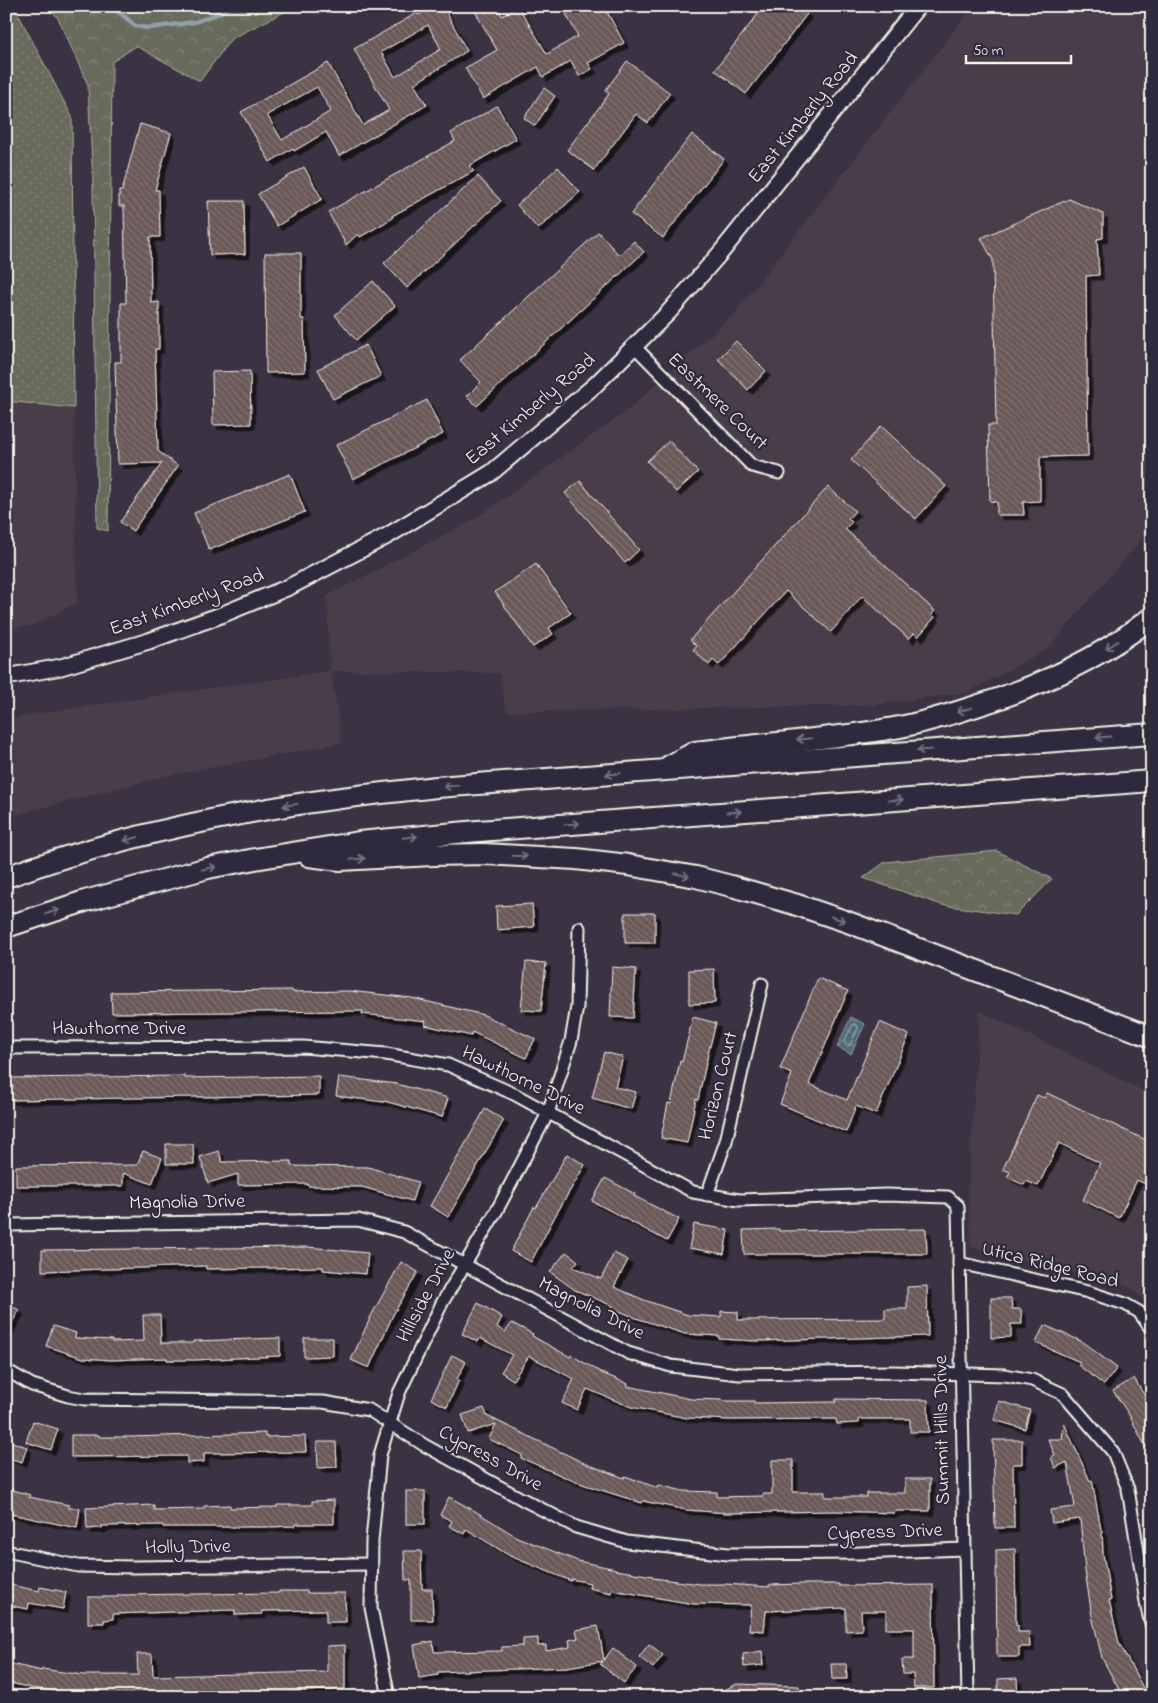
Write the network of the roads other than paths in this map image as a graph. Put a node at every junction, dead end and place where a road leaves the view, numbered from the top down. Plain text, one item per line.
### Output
1 (918, 6) edge
2 (634, 346) junction
3 (779, 473) dead end
4 (1152, 617) edge
5 (10, 677) edge
6 (1152, 734) edge
7 (662, 770) junction
8 (1152, 781) edge
9 (292, 853) junction
10 (6, 877) edge
11 (6, 927) edge
12 (579, 928) dead end
13 (762, 984) dead end
14 (1152, 1038) edge
15 (6, 1048) edge
16 (548, 1113) junction
17 (707, 1194) junction
18 (948, 1197) joint
19 (6, 1225) edge
20 (959, 1263) junction
21 (465, 1264) junction
22 (1152, 1330) edge
23 (6, 1370) edge
24 (961, 1374) junction
25 (390, 1423) junction
26 (964, 1549) junction
27 (6, 1551) edge
28 (371, 1564) junction
29 (1152, 1627) edge
30 (389, 1697) edge
31 (968, 1697) edge

1 - 2 main road, East Kimberly Road
2 - 3 street, Eastmere Court
2 - 5 main road, East Kimberly Road
4 -> 7 highway
6 -> 7 highway
7 -> 10 highway
9 -> 8 highway
11 -> 9 highway
9 -> 14 highway
12 - 16 street, Hillside Drive
13 - 17 street, Horizon Court
15 - 16 street, Hawthorne Drive
16 - 17 street, Hawthorne Drive
16 - 21 street, Hillside Drive
17 - 18 street, Hawthorne Drive
18 - 20 street, Summit Hills Drive
19 - 21 street, Magnolia Drive
20 - 22 street, Utica Ridge Road
20 - 24 street, Summit Hills Drive
21 - 24 street, Magnolia Drive
21 - 25 street, Hillside Drive
23 - 25 street, Cypress Drive
24 - 26 street, Summit Hills Drive
24 - 29 street, Magnolia Drive
25 - 26 street, Cypress Drive
25 - 28 street, Hillside Drive
26 - 31 street, Summit Hills Drive
27 - 28 street, Holly Drive
28 - 30 street, Hillside Drive

